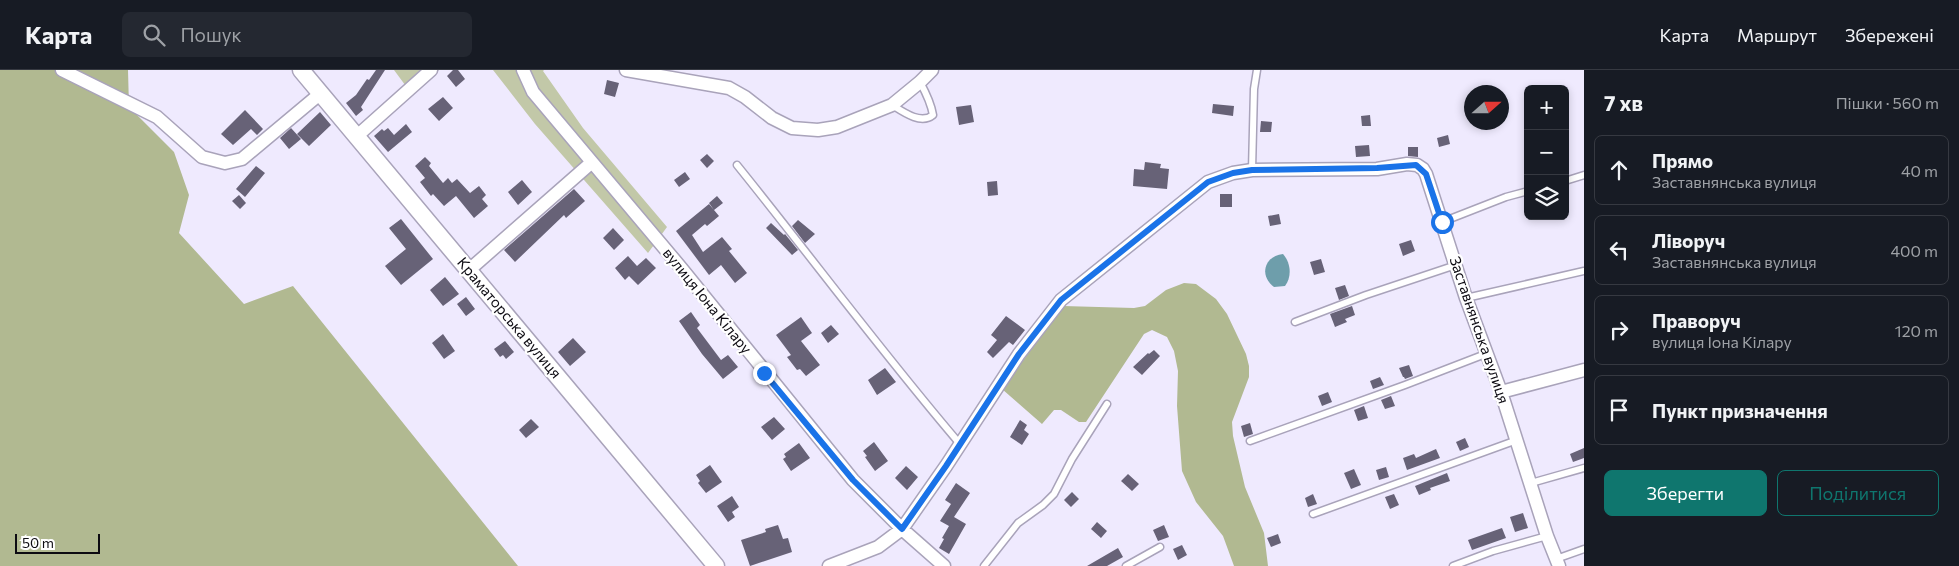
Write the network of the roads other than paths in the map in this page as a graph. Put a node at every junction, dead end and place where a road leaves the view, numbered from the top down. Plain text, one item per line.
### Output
1 (62, 70) edge
2 (301, 70) edge
3 (431, 70) edge
4 (523, 70) edge
5 (626, 70) edge
6 (932, 70) edge
7 (1257, 70) edge
8 (920, 82) junction
9 (321, 93) junction
10 (892, 105) junction
11 (357, 136) junction
12 (591, 163) junction
13 (736, 166) dead end
14 (1252, 170) junction
15 (1584, 175) edge
16 (1569, 179) edge
17 (1524, 192) edge
18 (1442, 222) junction
19 (1456, 265) junction
20 (469, 270) junction
21 (1584, 271) edge
22 (1466, 298) junction
23 (1295, 322) dead end
24 (1488, 353) junction
25 (1584, 370) edge
26 (1501, 392) junction
27 (1107, 404) dead end
28 (1517, 440) junction
29 (1250, 441) dead end
30 (960, 444) junction
31 (1584, 468) edge
32 (1531, 483) junction
33 (1313, 514) dead end
34 (902, 529) junction
35 (1547, 536) junction
36 (1160, 547) dead end
37 (1584, 549) edge
38 (1557, 562) edge
39 (716, 566) edge
40 (829, 566) edge
41 (944, 566) edge
42 (984, 566) edge
43 (1126, 566) edge
44 (1453, 566) edge

1 - 9 street
2 - 9 street, Краматорська вулиця
3 - 11 street
4 - 12 street, вулиця Іона Кілару
5 - 10 street
6 - 8 street
7 - 14 lane
8 - 10 street
8 - 10 lane
9 - 11 street, Краматорська вулиця
11 - 20 street, Краматорська вулиця
12 - 20 street
12 - 34 street, вулиця Іона Кілару
13 - 30 lane
14 - 18 street, Заставнянська вулиця
14 - 30 street, Заставнянська вулиця
15 - 16 lane
17 - 18 lane
18 - 19 street, Заставнянська вулиця
19 - 22 street, Заставнянська вулиця
19 - 23 lane
20 - 39 street, Краматорська вулиця
21 - 22 lane
22 - 24 street, Заставнянська вулиця
24 - 26 street, Заставнянська вулиця
24 - 29 lane
25 - 26 street
26 - 28 street, Заставнянська вулиця
27 - 42 lane
28 - 32 street, Заставнянська вулиця
28 - 33 lane
30 - 34 street, Заставнянська вулиця
31 - 32 lane
32 - 35 street, Заставнянська вулиця
34 - 40 street, Заставнянська вулиця
34 - 41 street, вулиця Іона Кілару
35 - 38 street, Заставнянська вулиця
35 - 44 lane
36 - 43 lane
37 - 38 lane

